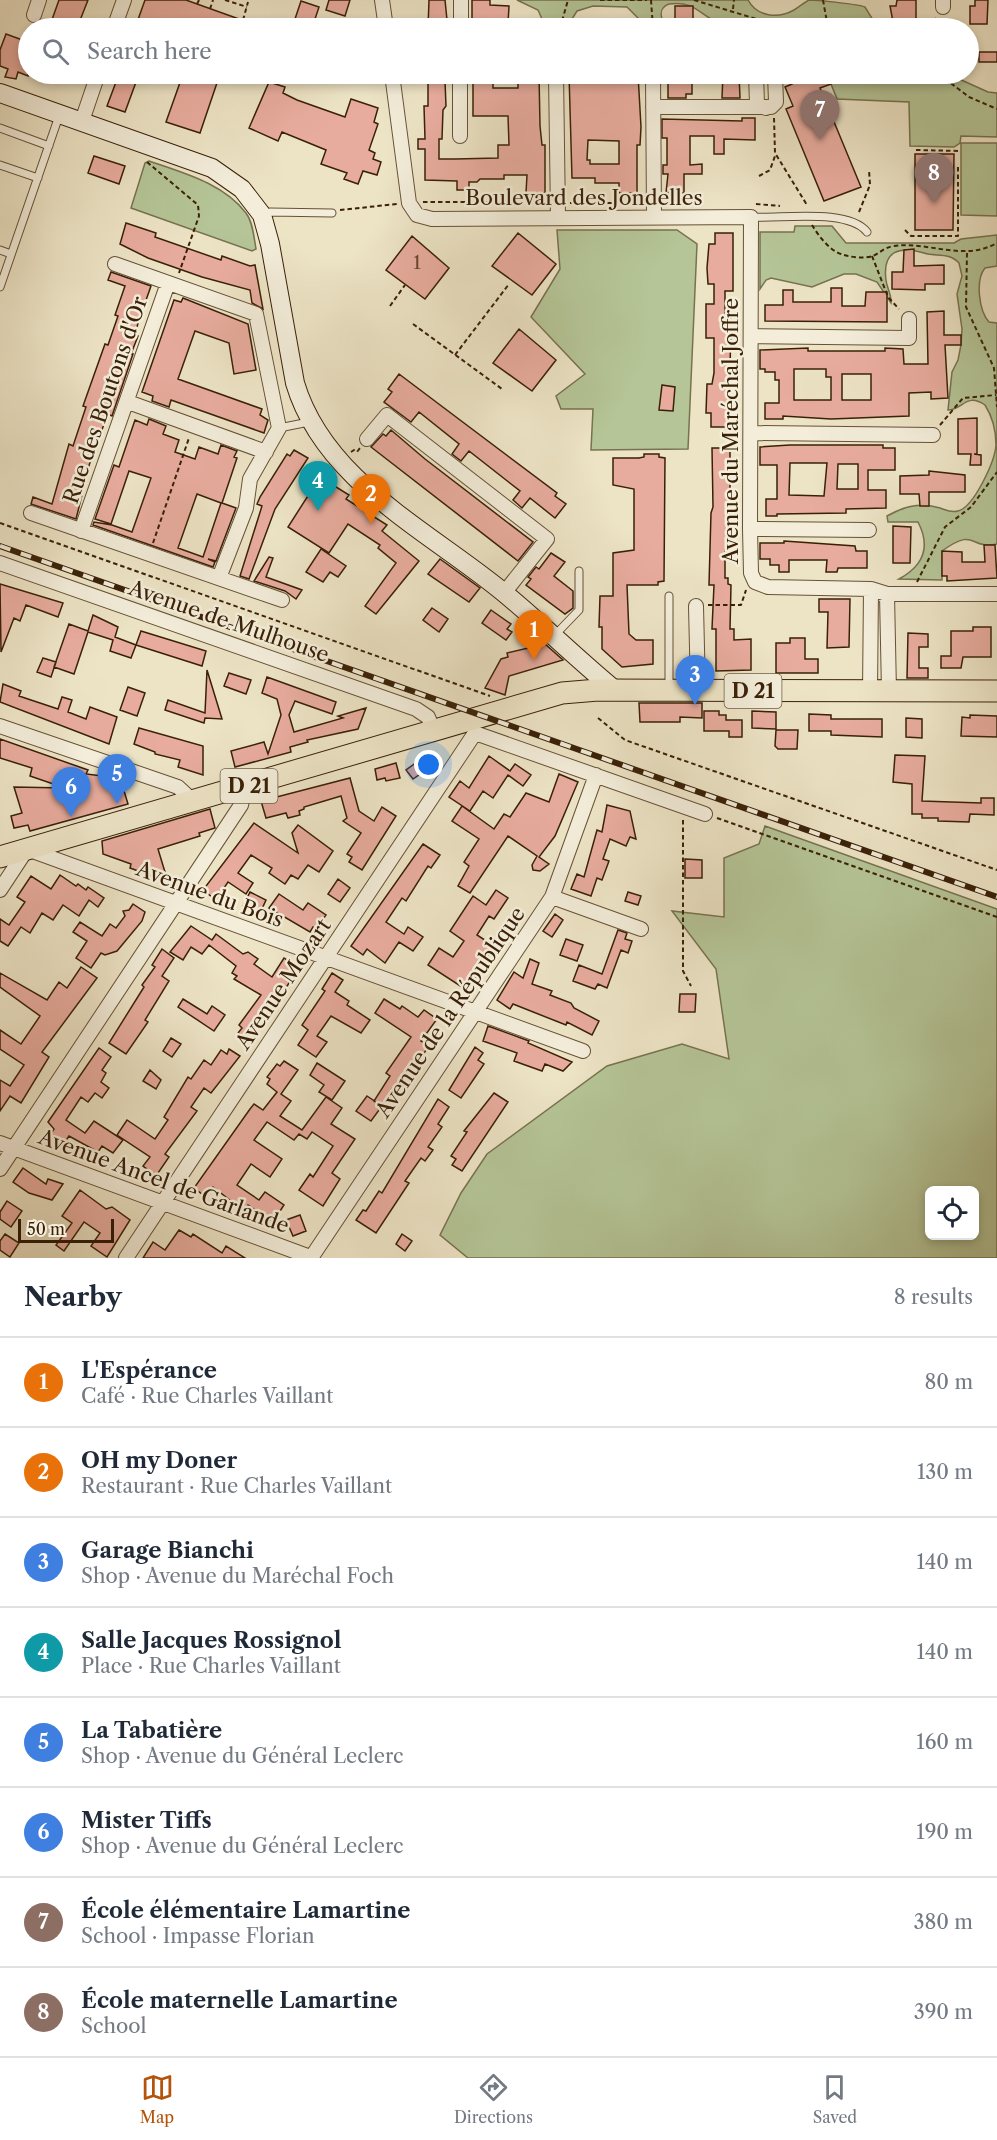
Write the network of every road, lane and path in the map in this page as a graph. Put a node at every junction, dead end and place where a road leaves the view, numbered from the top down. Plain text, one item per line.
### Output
1 (39, 0) edge
2 (124, 0) edge
3 (213, 0) edge
4 (225, 0) edge
5 (382, 0) edge
6 (461, 0) edge
7 (568, 0) edge
8 (600, 0) edge
9 (649, 0) edge
10 (694, 0) edge
11 (734, 0) edge
12 (823, 0) edge
13 (248, 2) dead end
14 (247, 7) junction
15 (210, 9) dead end
16 (733, 10) junction
17 (34, 15) dead end
18 (118, 18) edge
19 (244, 18) edge
20 (385, 18) edge
21 (460, 18) edge
22 (563, 18) edge
23 (652, 18) edge
24 (755, 18) edge
25 (826, 18) edge
26 (95, 84) edge
27 (394, 84) edge
28 (460, 84) edge
29 (556, 84) edge
30 (653, 84) edge
31 (756, 84) edge
32 (775, 84) edge
33 (952, 84) edge
34 (0, 93) edge
35 (653, 107) junction
36 (766, 108) junction
37 (997, 109) edge
38 (60, 114) junction
39 (82, 121) junction
40 (0, 128) edge
41 (460, 136) dead end
42 (49, 146) junction
43 (916, 150) dead end
44 (961, 150) dead end
45 (775, 153) dead end
46 (142, 155) dead end
47 (958, 164) dead end
48 (0, 165) edge
49 (869, 170) dead end
50 (759, 176) dead end
51 (38, 178) junction
52 (413, 209) junction
53 (860, 212) dead end
54 (332, 213) joint
55 (262, 215) junction
56 (654, 216) junction
57 (558, 217) junction
58 (751, 217) junction
59 (905, 230) dead end
60 (934, 230) dead end
61 (867, 232) dead end
62 (934, 236) junction
63 (0, 250) edge
64 (11, 254) junction
65 (967, 254) dead end
66 (872, 256) dead end
67 (115, 264) dead end
68 (509, 284) dead end
69 (173, 285) junction
70 (405, 285) dead end
71 (0, 287) edge
72 (390, 306) dead end
73 (909, 319) joint
74 (413, 324) dead end
75 (751, 336) junction
76 (455, 355) junction
77 (502, 389) dead end
78 (996, 395) edge
79 (128, 402) junction
80 (997, 407) edge
81 (310, 422) junction
82 (194, 426) junction
83 (279, 428) junction
84 (751, 433) junction
85 (933, 435) joint
86 (367, 439) joint
87 (266, 452) junction
88 (340, 461) junction
89 (997, 472) edge
90 (31, 513) dead end
91 (0, 523) edge
92 (750, 530) junction
93 (869, 530) dead end
94 (81, 531) junction
95 (149, 554) junction
96 (0, 562) edge
97 (579, 571) dead end
98 (751, 573) junction
99 (219, 578) junction
100 (871, 589) junction
101 (504, 593) junction
102 (887, 594) junction
103 (912, 594) junction
104 (997, 594) edge
105 (669, 596) dead end
106 (282, 600) dead end
107 (696, 606) joint
108 (554, 636) junction
109 (616, 691) junction
110 (669, 691) junction
111 (698, 691) junction
112 (997, 691) edge
113 (880, 692) junction
114 (493, 697) dead end
115 (598, 718) dead end
116 (0, 726) edge
117 (473, 727) junction
118 (434, 732) junction
119 (596, 775) junction
120 (245, 787) junction
121 (193, 801) junction
122 (684, 806) junction
123 (705, 814) joint
124 (27, 849) junction
125 (0, 857) edge
126 (997, 870) edge
127 (0, 890) edge
128 (552, 897) junction
129 (176, 904) junction
130 (997, 917) edge
131 (641, 930) dead end
132 (325, 958) junction
133 (691, 986) dead end
134 (476, 1012) junction
135 (583, 1051) dead end
136 (0, 1143) edge
137 (14, 1148) junction
138 (0, 1169) edge
139 (162, 1203) junction
140 (126, 1258) edge
141 (312, 1258) edge

1 - 17 street
2 - 18 street
3 - 15 path
4 - 14 path
5 - 20 street
6 - 21 street
7 - 22 path
8 - 9 path
9 - 23 path
10 - 16 path
11 - 16 path
12 - 25 path
13 - 14 path
14 - 19 path
16 - 24 path
26 - 39 street
27 - 52 street
28 - 41 street
29 - 57 street
30 - 35 street
31 - 36 street
32 - 36 street
33 - 37 path
34 - 38 main road
35 - 36 street
35 - 56 street
38 - 39 main road
38 - 42 lane
39 - 55 main road
40 - 42 lane
42 - 51 lane
43 - 44 path
45 - 50 path
46 - 69 path
47 - 62 path
48 - 51 lane
49 - 53 path
51 - 64 lane
52 - 54 path
52 - 57 street, Boulevard des Jondelles
54 - 55 lane
55 - 81 main road
56 - 57 street, Boulevard des Jondelles
56 - 58 street, Boulevard des Jondelles
58 - 61 lane
58 - 75 street, Avenue du Maréchal Joffre
59 - 62 path
60 - 62 path
63 - 64 lane
64 - 71 lane
65 - 78 path
66 - 73 path
67 - 69 street
68 - 76 path
69 - 79 street, Rue des Boutons d'Or
69 - 83 street
70 - 72 path
73 - 75 street
74 - 76 path
75 - 84 street, Avenue du Maréchal Joffre
76 - 77 path
78 - 80 path
78 - 85 path
79 - 82 street
79 - 94 street, Rue des Boutons d'Or
81 - 83 lane
81 - 88 main road
82 - 87 street
82 - 95 path
83 - 87 street
84 - 85 street
84 - 92 street, Avenue du Maréchal Joffre
86 - 88 path
86 - 101 street
87 - 99 street
88 - 101 main road
89 - 103 path
90 - 94 street, Rue des Boutons d'Or
91 - 114 path
92 - 93 street
92 - 98 street, Avenue du Maréchal Joffre
94 - 95 street, Rue des Boutons d'Or
95 - 99 street, Rue des Boutons d'Or
96 - 118 street, Avenue de Mulhouse
97 - 108 lane
98 - 100 street, Avenue du Maréchal Joffre
98 - 107 path
99 - 106 street, Rue des Boutons d'Or
100 - 102 street, Avenue du Maréchal Joffre
100 - 113 street
101 - 108 main road
102 - 103 street, Avenue du Maréchal Joffre
102 - 113 street
103 - 104 street, Avenue du Maréchal Joffre
105 - 110 lane
107 - 111 street
108 - 109 main road
109 - 110 main road, D 21
109 - 117 main road, D 21
110 - 111 main road, D 21
111 - 113 main road, D 21
112 - 113 main road, D 21
115 - 126 path
116 - 121 street
117 - 118 main road, D 21
117 - 119 street
117 - 132 street, Avenue Mozart
118 - 120 main road, D 21
119 - 122 street
119 - 128 street, Avenue de la République
120 - 121 main road, D 21
120 - 129 street
121 - 124 main road, D 21
122 - 123 street
122 - 133 path
123 - 130 path
124 - 125 main road, D 21
124 - 127 street
124 - 129 street, Avenue du Bois
128 - 131 street
128 - 134 street, Avenue de la République
129 - 132 street, Avenue du Bois
129 - 137 street
132 - 134 street, Avenue du Bois
132 - 139 street, Avenue Mozart
134 - 135 street, Avenue du Bois
134 - 141 street, Avenue de la République
136 - 137 street, Avenue Ancel de Garlande
137 - 138 street
137 - 139 street, Avenue Ancel de Garlande
139 - 140 street, Avenue Mozart
139 - 141 street, Avenue Ancel de Garlande

